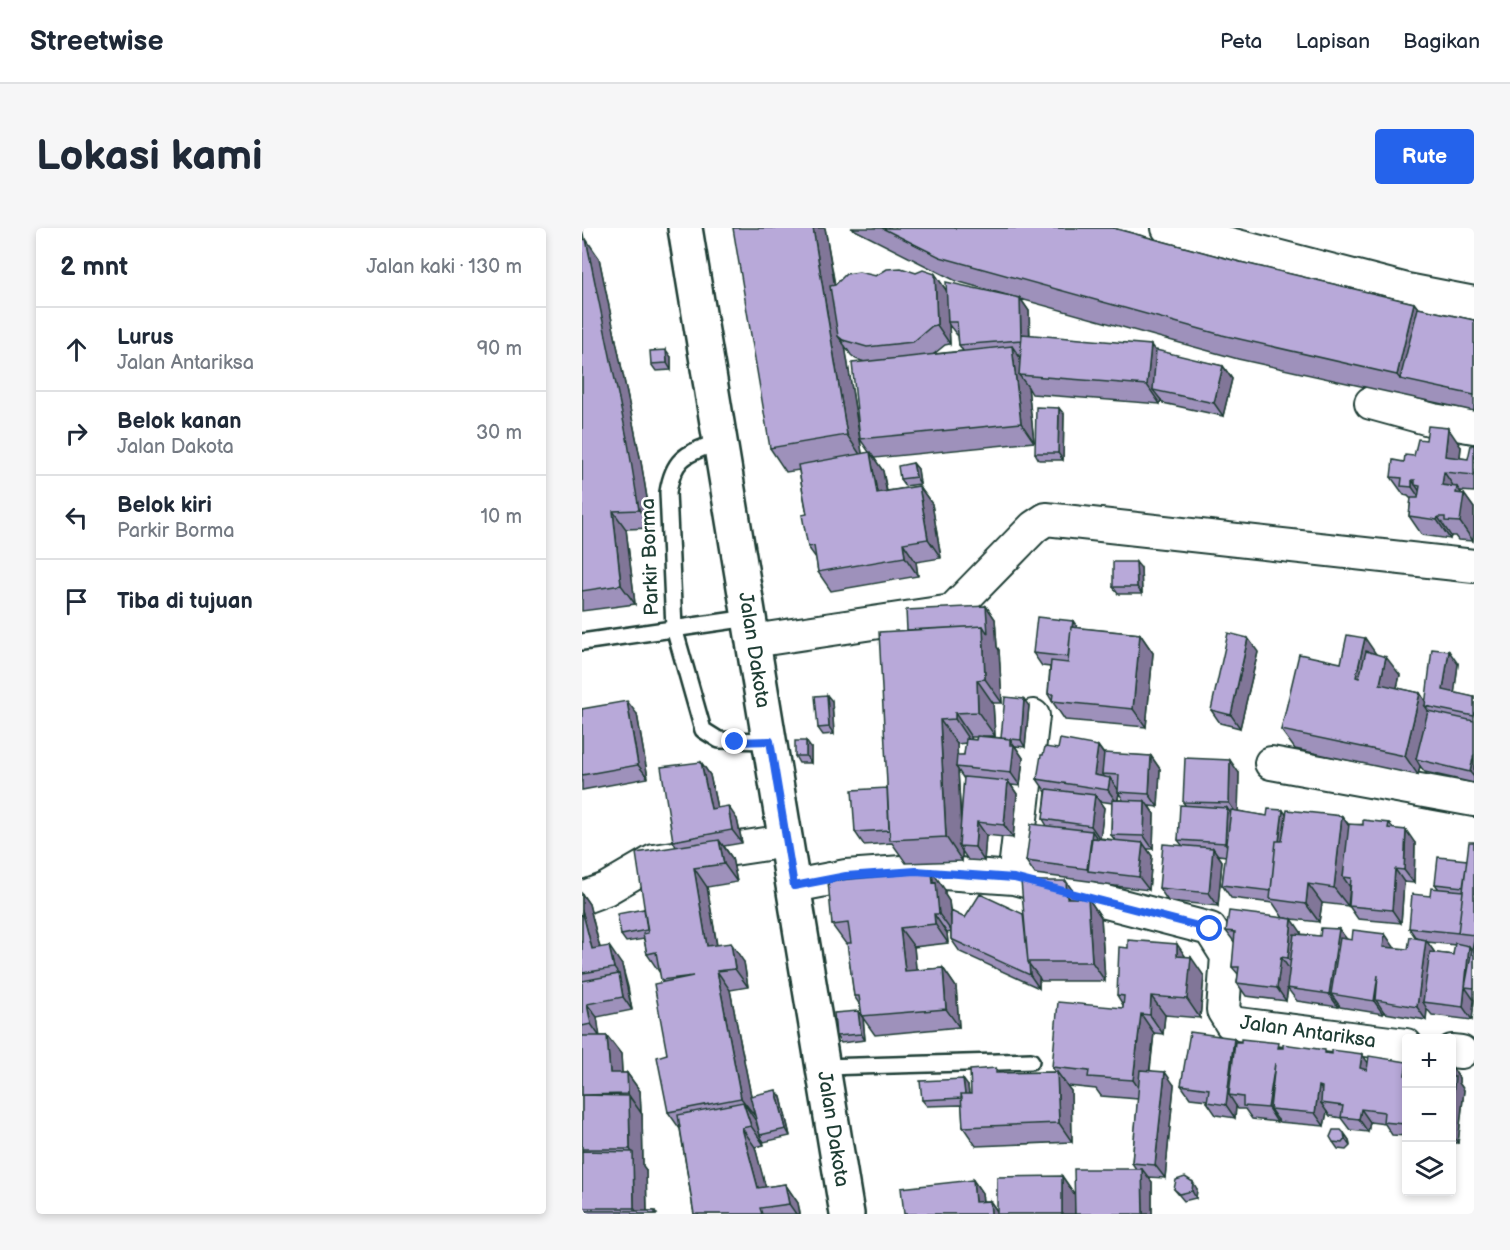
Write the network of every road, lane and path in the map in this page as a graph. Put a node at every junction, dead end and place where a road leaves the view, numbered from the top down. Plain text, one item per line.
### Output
1 (685, 228) edge
2 (1168, 228) edge
3 (1474, 303) edge
4 (1371, 404) dead end
5 (1474, 427) edge
6 (720, 441) junction
7 (1474, 566) edge
8 (674, 628) junction
9 (751, 629) junction
10 (582, 642) edge
11 (1033, 716) dead end
12 (770, 741) junction
13 (1271, 763) dead end
14 (1474, 800) edge
15 (786, 841) junction
16 (1014, 878) junction
17 (794, 886) junction
18 (582, 898) edge
19 (1402, 1044) edge
20 (1030, 1061) dead end
21 (823, 1068) junction
22 (847, 1214) edge

1 - 6 main road, Jalan Dakota
2 - 3 street
4 - 5 street
6 - 8 lane, Parkir Borma
6 - 9 main road, Jalan Dakota
7 - 9 street
8 - 9 lane
8 - 10 lane, Parkir Borma
8 - 12 lane, Parkir Borma
9 - 12 main road, Jalan Dakota
11 - 16 street
12 - 15 main road, Jalan Dakota
13 - 14 street
15 - 17 main road, Jalan Dakota
15 - 18 street
16 - 17 street, Jalan Antariksa
16 - 19 street, Jalan Antariksa
17 - 21 main road, Jalan Dakota
20 - 21 lane
21 - 22 main road, Jalan Dakota

